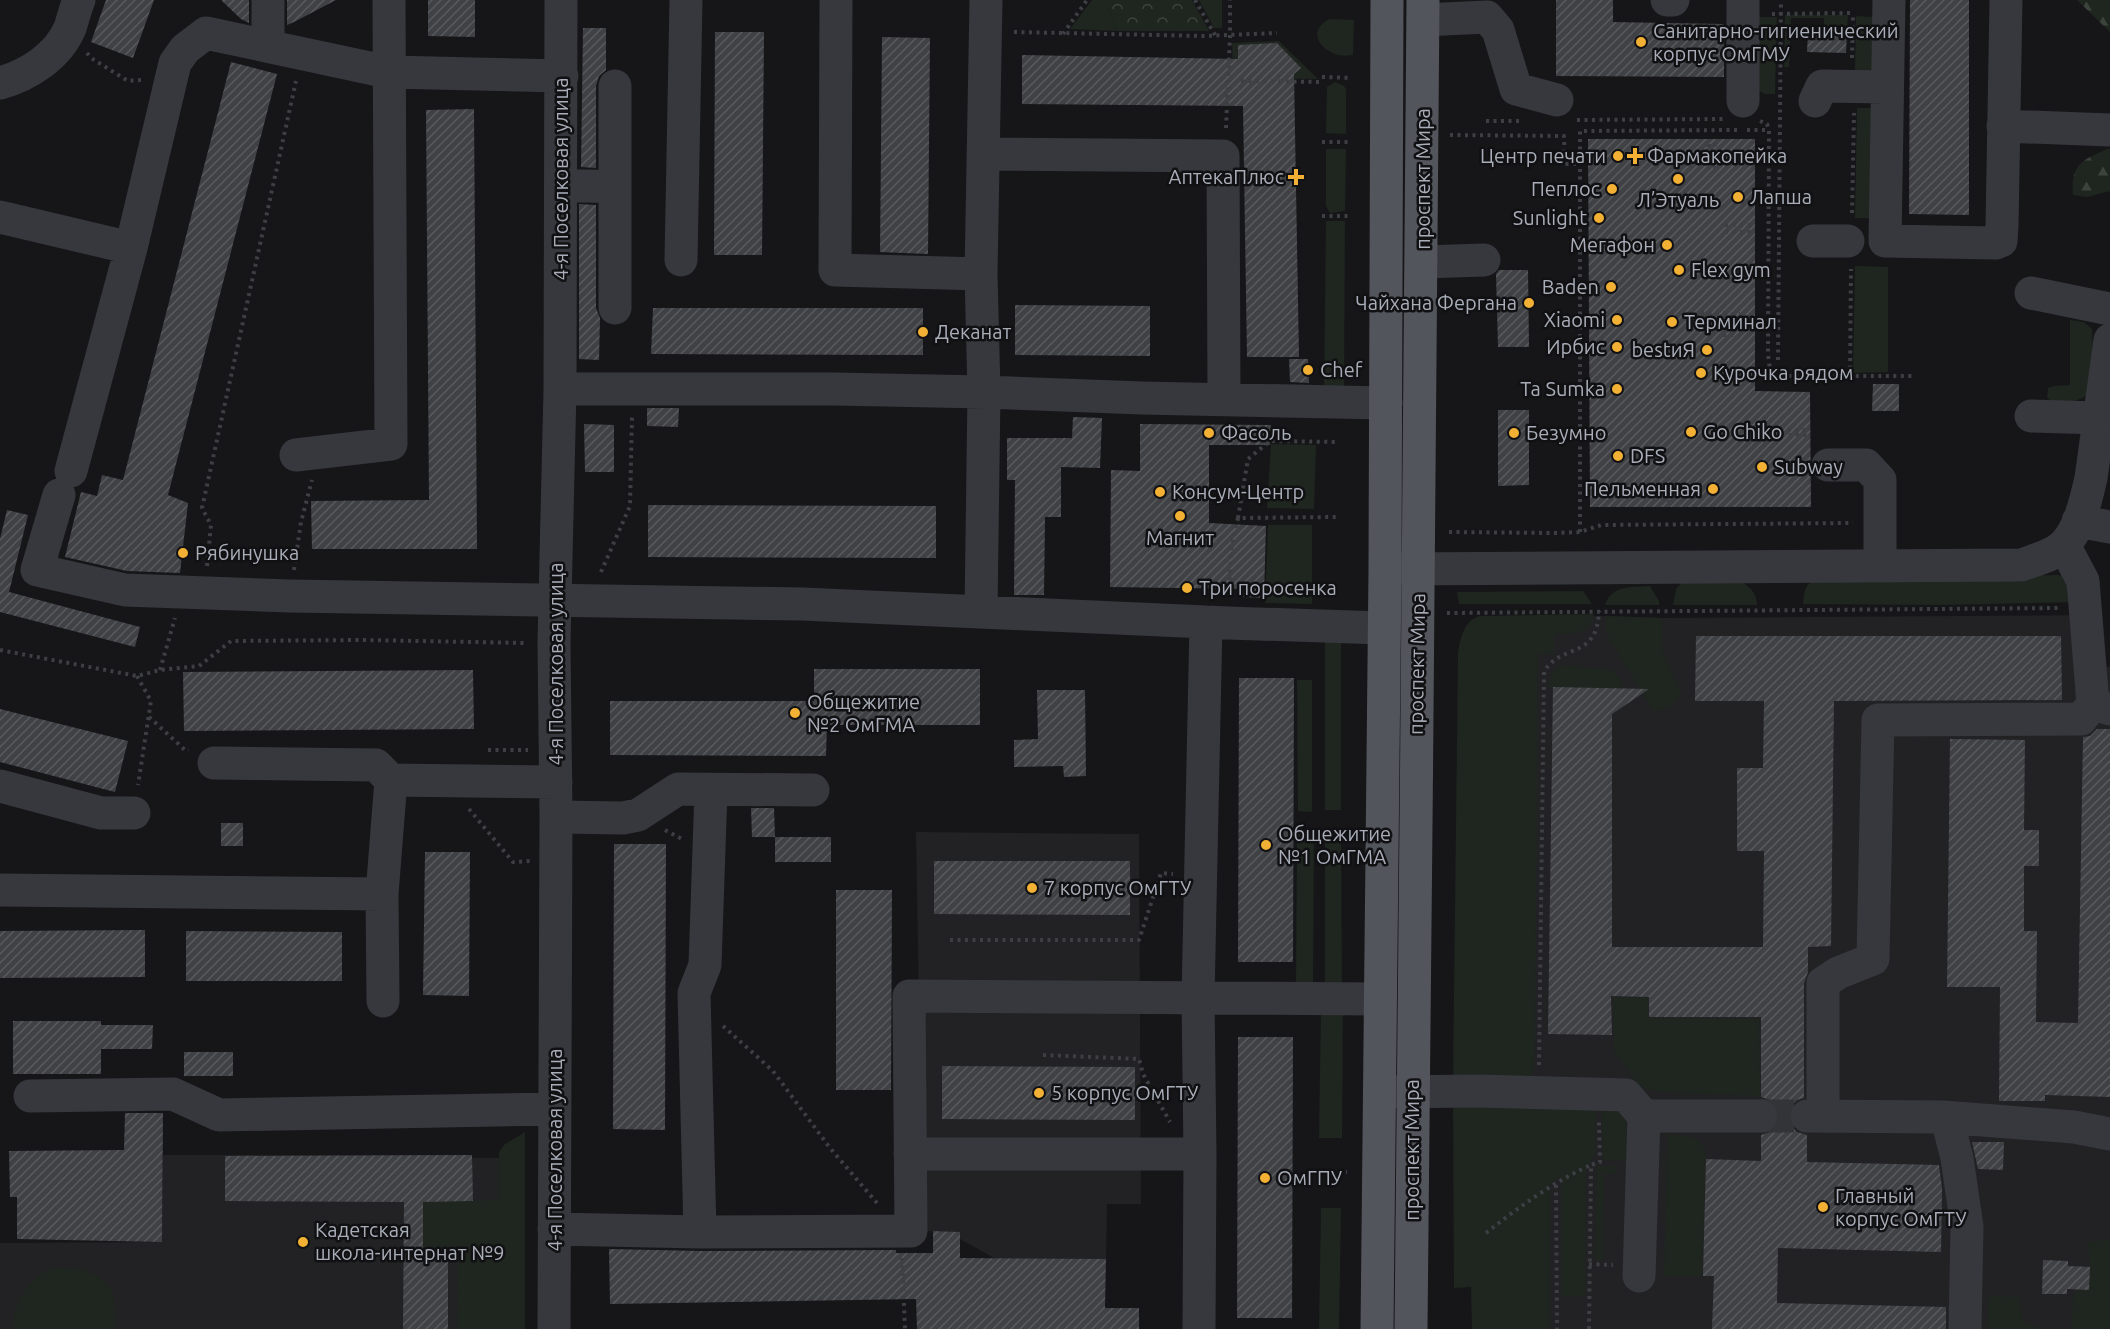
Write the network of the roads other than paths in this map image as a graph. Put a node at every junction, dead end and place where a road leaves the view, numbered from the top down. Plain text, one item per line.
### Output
1 (268, 0) edge
2 (389, 0) edge
3 (561, 0) edge
4 (686, 0) edge
5 (837, 0) edge
6 (986, 0) edge
7 (1387, 0) edge
8 (1667, 0) edge
9 (1673, 0) edge
10 (1889, 0) edge
11 (2007, 0) edge
12 (1744, 7) edge
13 (1423, 10) edge
14 (74, 14) edge
15 (268, 46) junction
16 (1387, 70) junction
17 (1424, 70) junction
18 (388, 72) junction
19 (562, 76) junction
20 (0, 83) edge
21 (615, 86) dead end
22 (1887, 87) junction
23 (1815, 101) dead end
24 (1562, 110) road end
25 (1741, 113) road end
26 (2003, 126) junction
27 (2110, 130) edge
28 (983, 154) junction
29 (562, 185) junction
30 (615, 186) junction
31 (0, 217) edge
32 (1850, 240) road end
33 (1813, 241) dead end
34 (131, 248) junction
35 (681, 260) dead end
36 (1484, 260) dead end
37 (1423, 262) junction
38 (981, 274) junction
39 (2031, 293) dead end
40 (615, 308) dead end
41 (2110, 309) edge
42 (2110, 340) edge
43 (560, 389) junction
44 (984, 392) junction
45 (1224, 399) junction
46 (1386, 403) junction
47 (2031, 416) dead end
48 (2098, 418) junction
49 (308, 454) road end
50 (1828, 465) dead end
51 (2110, 526) edge
52 (2071, 533) junction
53 (1880, 566) junction
54 (1418, 568) junction
55 (1384, 569) junction
56 (554, 600) junction
57 (981, 612) junction
58 (1216, 622) junction
59 (1383, 627) junction
60 (2102, 707) edge
61 (214, 763) dead end
62 (391, 780) junction
63 (556, 782) junction
64 (0, 786) edge
65 (711, 790) junction
66 (813, 790) dead end
67 (134, 813) road end
68 (556, 817) junction
69 (0, 890) edge
70 (382, 894) junction
71 (1198, 998) junction
72 (1379, 999) junction
73 (383, 1001) dead end
74 (1413, 1091) junction
75 (1379, 1092) junction
76 (30, 1096) dead end
77 (555, 1109) junction
78 (1644, 1116) junction
79 (1761, 1116) tunnel mouth
80 (1943, 1117) junction
81 (2110, 1134) edge
82 (910, 1154) junction
83 (1194, 1155) junction
84 (554, 1229) junction
85 (700, 1232) junction
86 (1639, 1276) dead end
87 (554, 1329) edge
88 (1199, 1329) edge
89 (1377, 1329) edge
90 (1411, 1329) edge
91 (1965, 1329) edge

1 - 15 street
2 - 18 street
3 - 19 street, 4-я Поселковая улица
4 - 35 street
5 - 38 street
6 - 28 street
7 - 16 main road, проспект Мира
8 - 9 street
10 - 22 street
11 - 26 street
12 - 25 street
13 - 17 main road, проспект Мира
13 - 24 street
14 - 20 street
15 - 18 street
15 - 34 street
16 - 17 street
16 - 46 main road, проспект Мира
17 - 37 main road, проспект Мира
18 - 19 street
18 - 49 street
19 - 29 street, 4-я Поселковая улица
21 - 30 street
22 - 23 street
22 - 26 street
26 - 27 street
28 - 38 street
28 - 45 street
29 - 30 street
29 - 43 street, 4-я Поселковая улица
30 - 40 street
31 - 34 street
32 - 33 street
34 - 56 street
36 - 37 street
37 - 54 main road, проспект Мира
38 - 44 street
39 - 41 street
42 - 48 street
43 - 44 street
43 - 56 street, 4-я Поселковая улица
44 - 45 street
44 - 57 street
45 - 46 street
46 - 55 main road, проспект Мира
47 - 48 street
48 - 52 street
50 - 53 street
51 - 52 street
52 - 53 street
52 - 60 street
53 - 54 street
54 - 55 street
54 - 74 main road, проспект Мира
55 - 59 main road, проспект Мира
56 - 57 street
56 - 63 street, 4-я Поселковая улица
57 - 58 street
58 - 59 street
58 - 71 street
59 - 72 main road, проспект Мира
60 - 80 street
61 - 62 street
62 - 63 street
62 - 70 street
63 - 68 street, 4-я Поселковая улица
64 - 67 street
65 - 66 street
65 - 68 street
65 - 85 street
68 - 77 street, 4-я Поселковая улица
69 - 70 street
70 - 73 street
71 - 72 street
71 - 82 street
71 - 83 street
72 - 75 main road, проспект Мира
74 - 75 street
74 - 78 street
74 - 90 main road, проспект Мира
75 - 89 main road, проспект Мира
76 - 77 street
77 - 84 street, 4-я Поселковая улица
78 - 79 street
78 - 86 street
80 - 81 street
80 - 91 street
82 - 83 street
82 - 85 street
83 - 88 street
84 - 85 street
84 - 87 street, 4-я Поселковая улица

